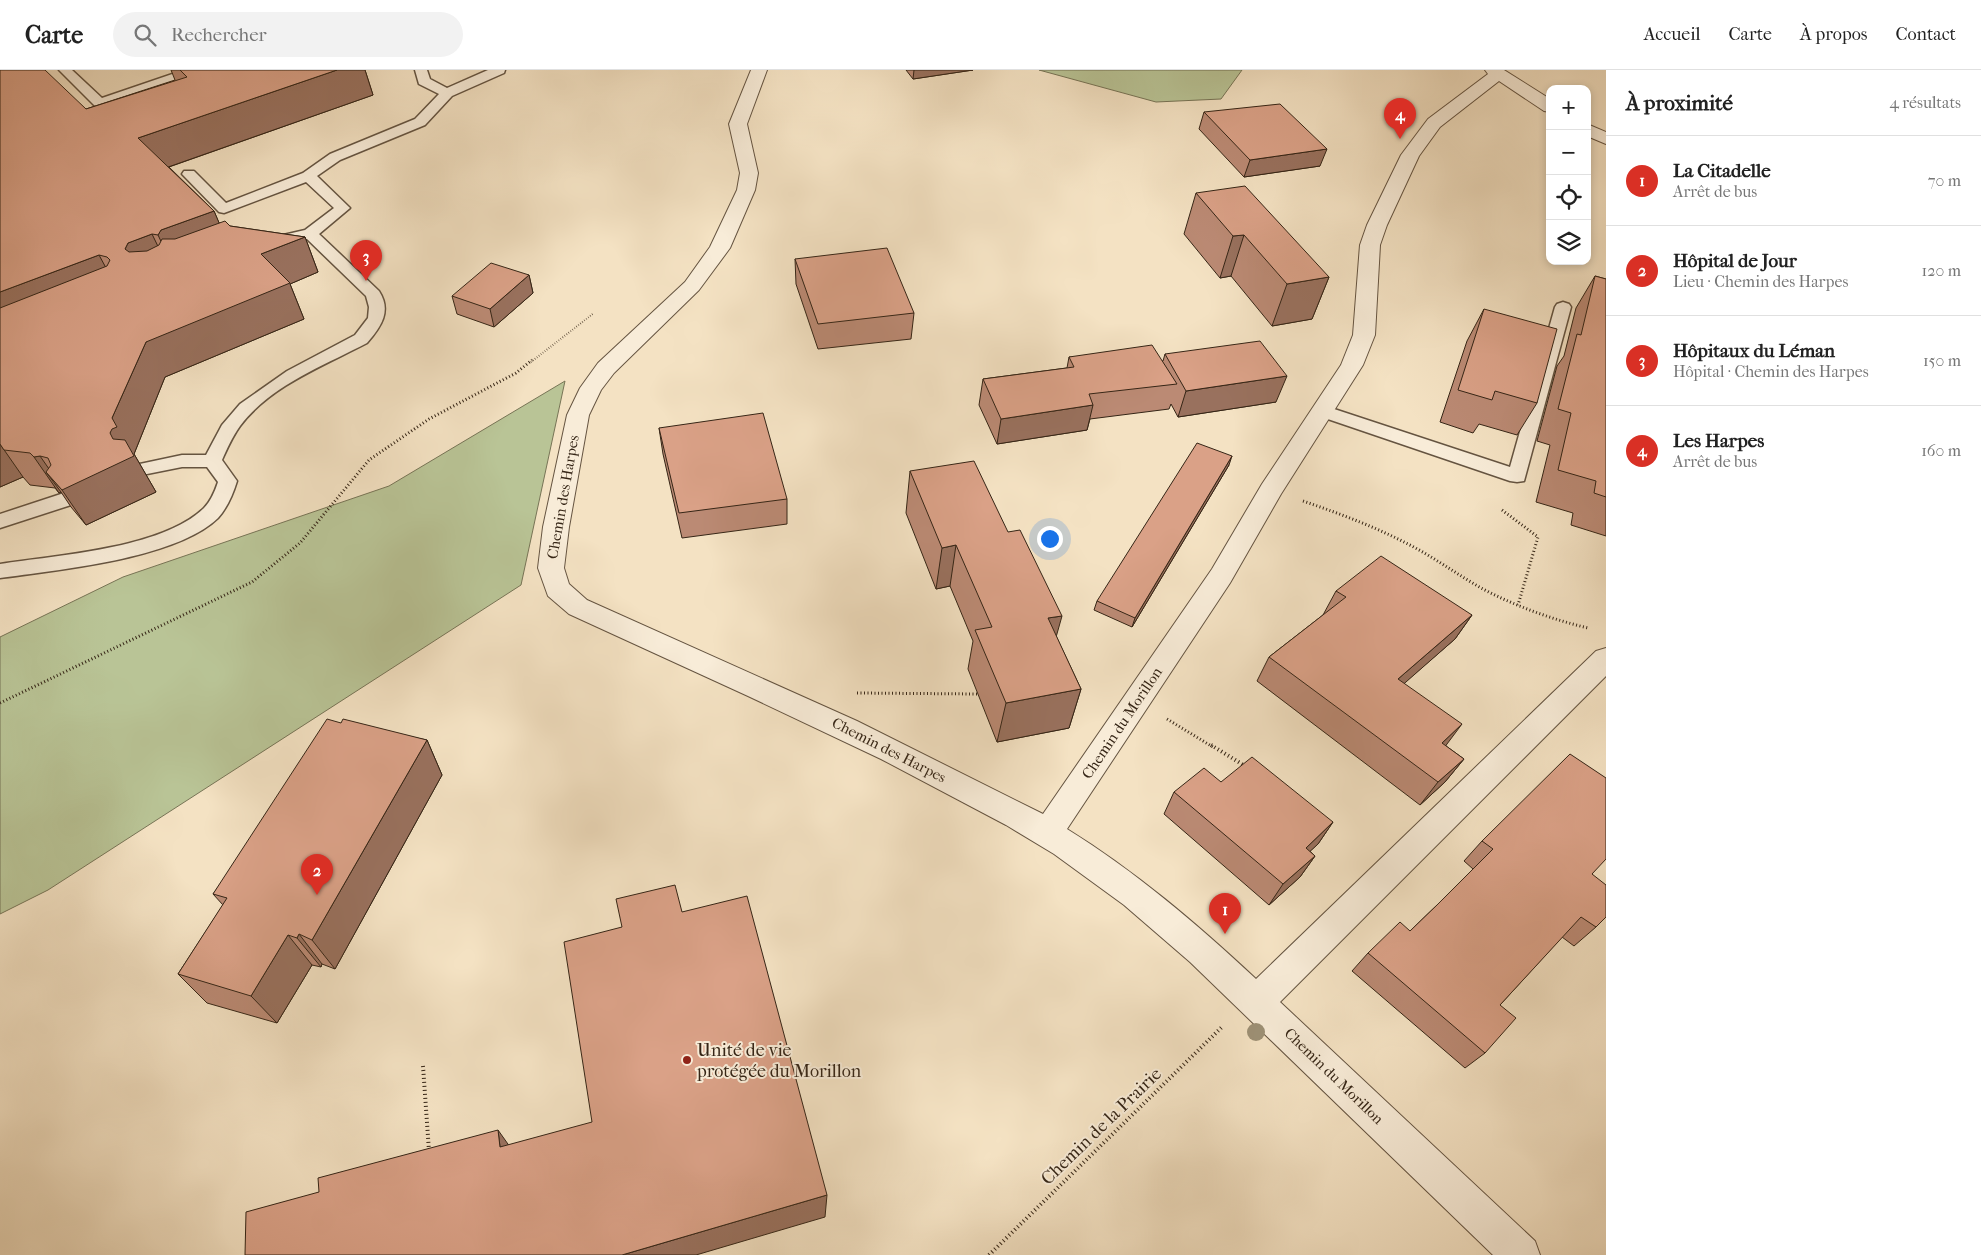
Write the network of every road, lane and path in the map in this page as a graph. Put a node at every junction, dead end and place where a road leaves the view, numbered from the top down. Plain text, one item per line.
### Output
1 (64, 70) edge
2 (196, 70) edge
3 (421, 70) edge
4 (498, 70) edge
5 (759, 70) edge
6 (1496, 72) edge
7 (446, 92) junction
8 (1546, 104) edge
9 (1589, 130) edge
10 (1606, 140) edge
11 (189, 174) dead end
12 (308, 176) junction
13 (310, 234) junction
14 (252, 247) edge
15 (1563, 307) dead end
16 (594, 313) dead end
17 (1322, 411) junction
18 (212, 460) junction
19 (142, 469) dead end
20 (1271, 490) junction
21 (64, 500) edge
22 (1502, 510) dead end
23 (0, 521) edge
24 (0, 571) edge
25 (1518, 605) junction
26 (1592, 629) dead end
27 (1606, 659) edge
28 (851, 693) dead end
29 (978, 694) dead end
30 (1137, 701) junction
31 (0, 703) edge
32 (1246, 766) edge
33 (1047, 834) junction
34 (1256, 1002) junction
35 (1226, 1023) dead end
36 (423, 1066) dead end
37 (430, 1159) edge
38 (989, 1255) edge
39 (1521, 1255) edge

1 - 2 lane
3 - 7 lane
4 - 7 lane
5 - 33 street, Chemin des Harpes
6 - 8 street
6 - 17 street, Chemin du Morillon
7 - 12 lane
9 - 10 street
11 - 12 lane
12 - 13 lane
13 - 14 lane
13 - 18 lane
15 - 17 lane
16 - 31 path
17 - 20 street, Chemin du Morillon
18 - 19 lane
18 - 24 lane
20 - 25 path
20 - 30 street, Chemin du Morillon
21 - 23 lane
22 - 25 path
25 - 26 path
27 - 34 street
28 - 29 path
30 - 32 path
30 - 33 street, Chemin du Morillon
33 - 34 street, Chemin du Morillon
34 - 39 street, Chemin du Morillon
35 - 38 path, Chemin de la Prairie
36 - 37 path

